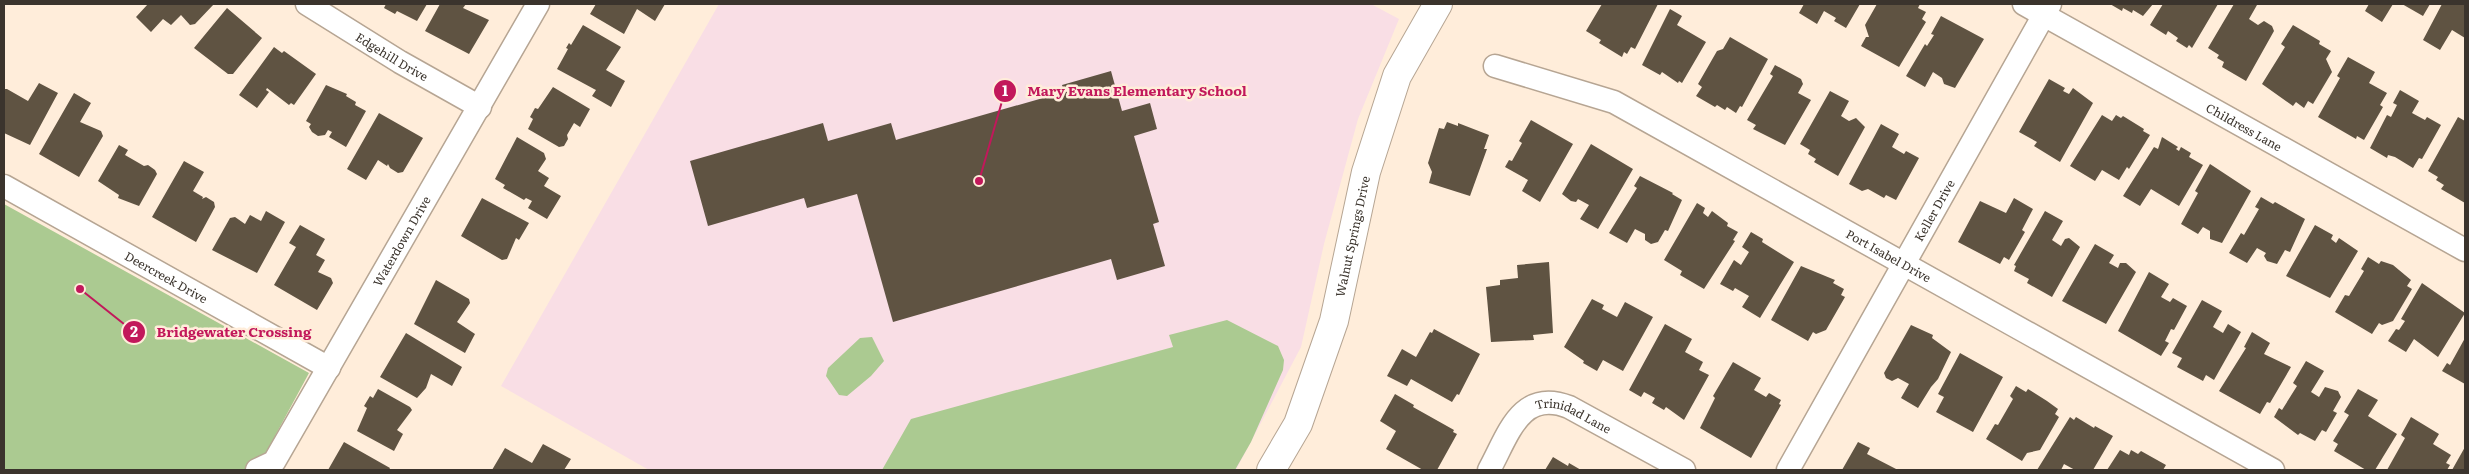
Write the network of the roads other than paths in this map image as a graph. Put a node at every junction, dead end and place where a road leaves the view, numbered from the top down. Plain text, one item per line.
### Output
1 (307, 4) edge
2 (538, 4) edge
3 (2024, 4) edge
4 (1435, 5) edge
5 (2047, 9) edge
6 (1495, 66) dead end
7 (480, 107) junction
8 (4, 186) edge
9 (2465, 250) edge
10 (1904, 264) junction
11 (329, 368) junction
12 (256, 470) edge
13 (1271, 470) edge
14 (1489, 470) edge
15 (1684, 470) edge
16 (1788, 470) edge
17 (2273, 470) edge

1 - 7 street, Edgehill Drive
2 - 7 street, Waterdown Drive
3 - 5 street, Childress Lane
4 - 13 street, Walnut Springs Drive
5 - 9 street, Childress Lane
5 - 10 street, Keller Drive
6 - 10 street, Port Isabel Drive
7 - 11 street, Waterdown Drive
8 - 11 street, Deercreek Drive
10 - 16 street, Keller Drive
10 - 17 street, Port Isabel Drive
11 - 12 street, Waterdown Drive
14 - 15 street, Trinidad Lane

